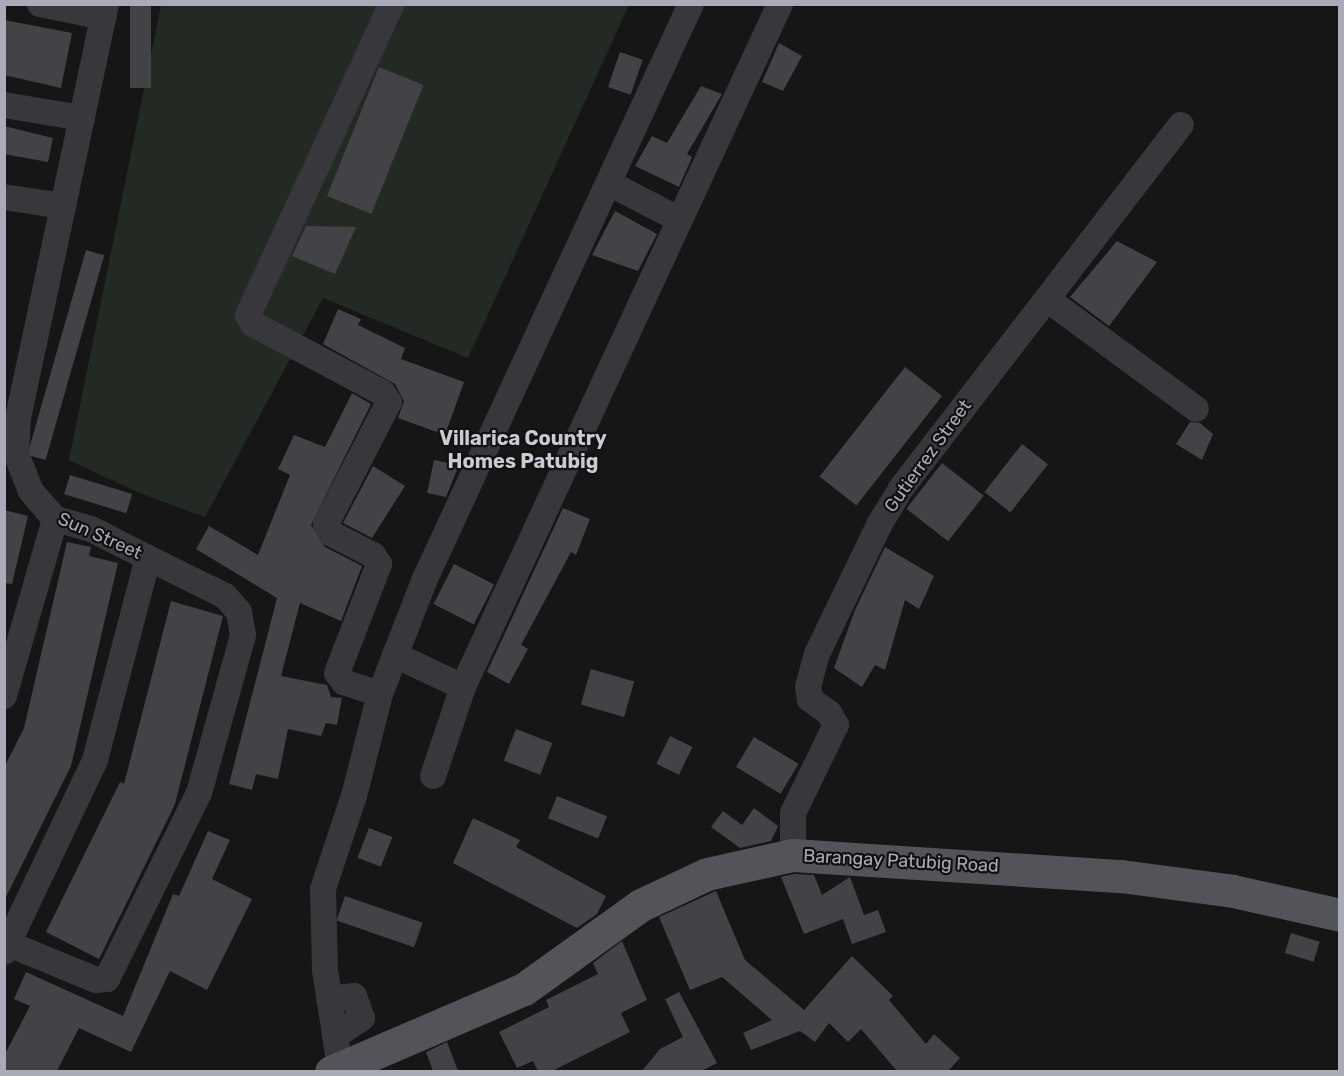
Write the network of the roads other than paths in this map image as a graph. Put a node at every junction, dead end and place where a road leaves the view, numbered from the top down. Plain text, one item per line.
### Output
1 (39, 4) edge
2 (392, 4) edge
3 (691, 4) edge
4 (780, 4) edge
5 (105, 11) edge
6 (4, 105) edge
7 (82, 118) junction
8 (1181, 125) dead end
9 (609, 183) junction
10 (4, 197) edge
11 (63, 206) junction
12 (680, 220) junction
13 (1047, 299) junction
14 (1196, 409) dead end
15 (11, 416) edge
16 (14, 479) edge
17 (55, 519) junction
18 (148, 558) junction
19 (395, 655) junction
20 (463, 687) junction
21 (380, 694) junction
22 (4, 696) edge
23 (433, 776) dead end
24 (793, 855) junction
25 (1340, 915) edge
26 (6, 946) edge
27 (349, 1061) edge

1 - 5 street
2 - 21 street
3 - 9 street
4 - 12 street
5 - 7 street, Sun Street
6 - 7 street
7 - 11 street, Sun Street
8 - 13 street, Gutierrez Street
9 - 12 street
9 - 19 street
10 - 11 street
11 - 15 street, Sun Street
12 - 20 street
13 - 14 street
13 - 24 street, Gutierrez Street
15 - 16 street, Sun Street
16 - 17 street, Sun Street
17 - 18 street, Sun Street
17 - 22 street
18 - 26 street, Sun Street
18 - 26 street
19 - 20 street
19 - 21 street
20 - 23 street
21 - 27 street
24 - 25 main road, Barangay Patubig Road
24 - 27 main road, Barangay Patubig Road

